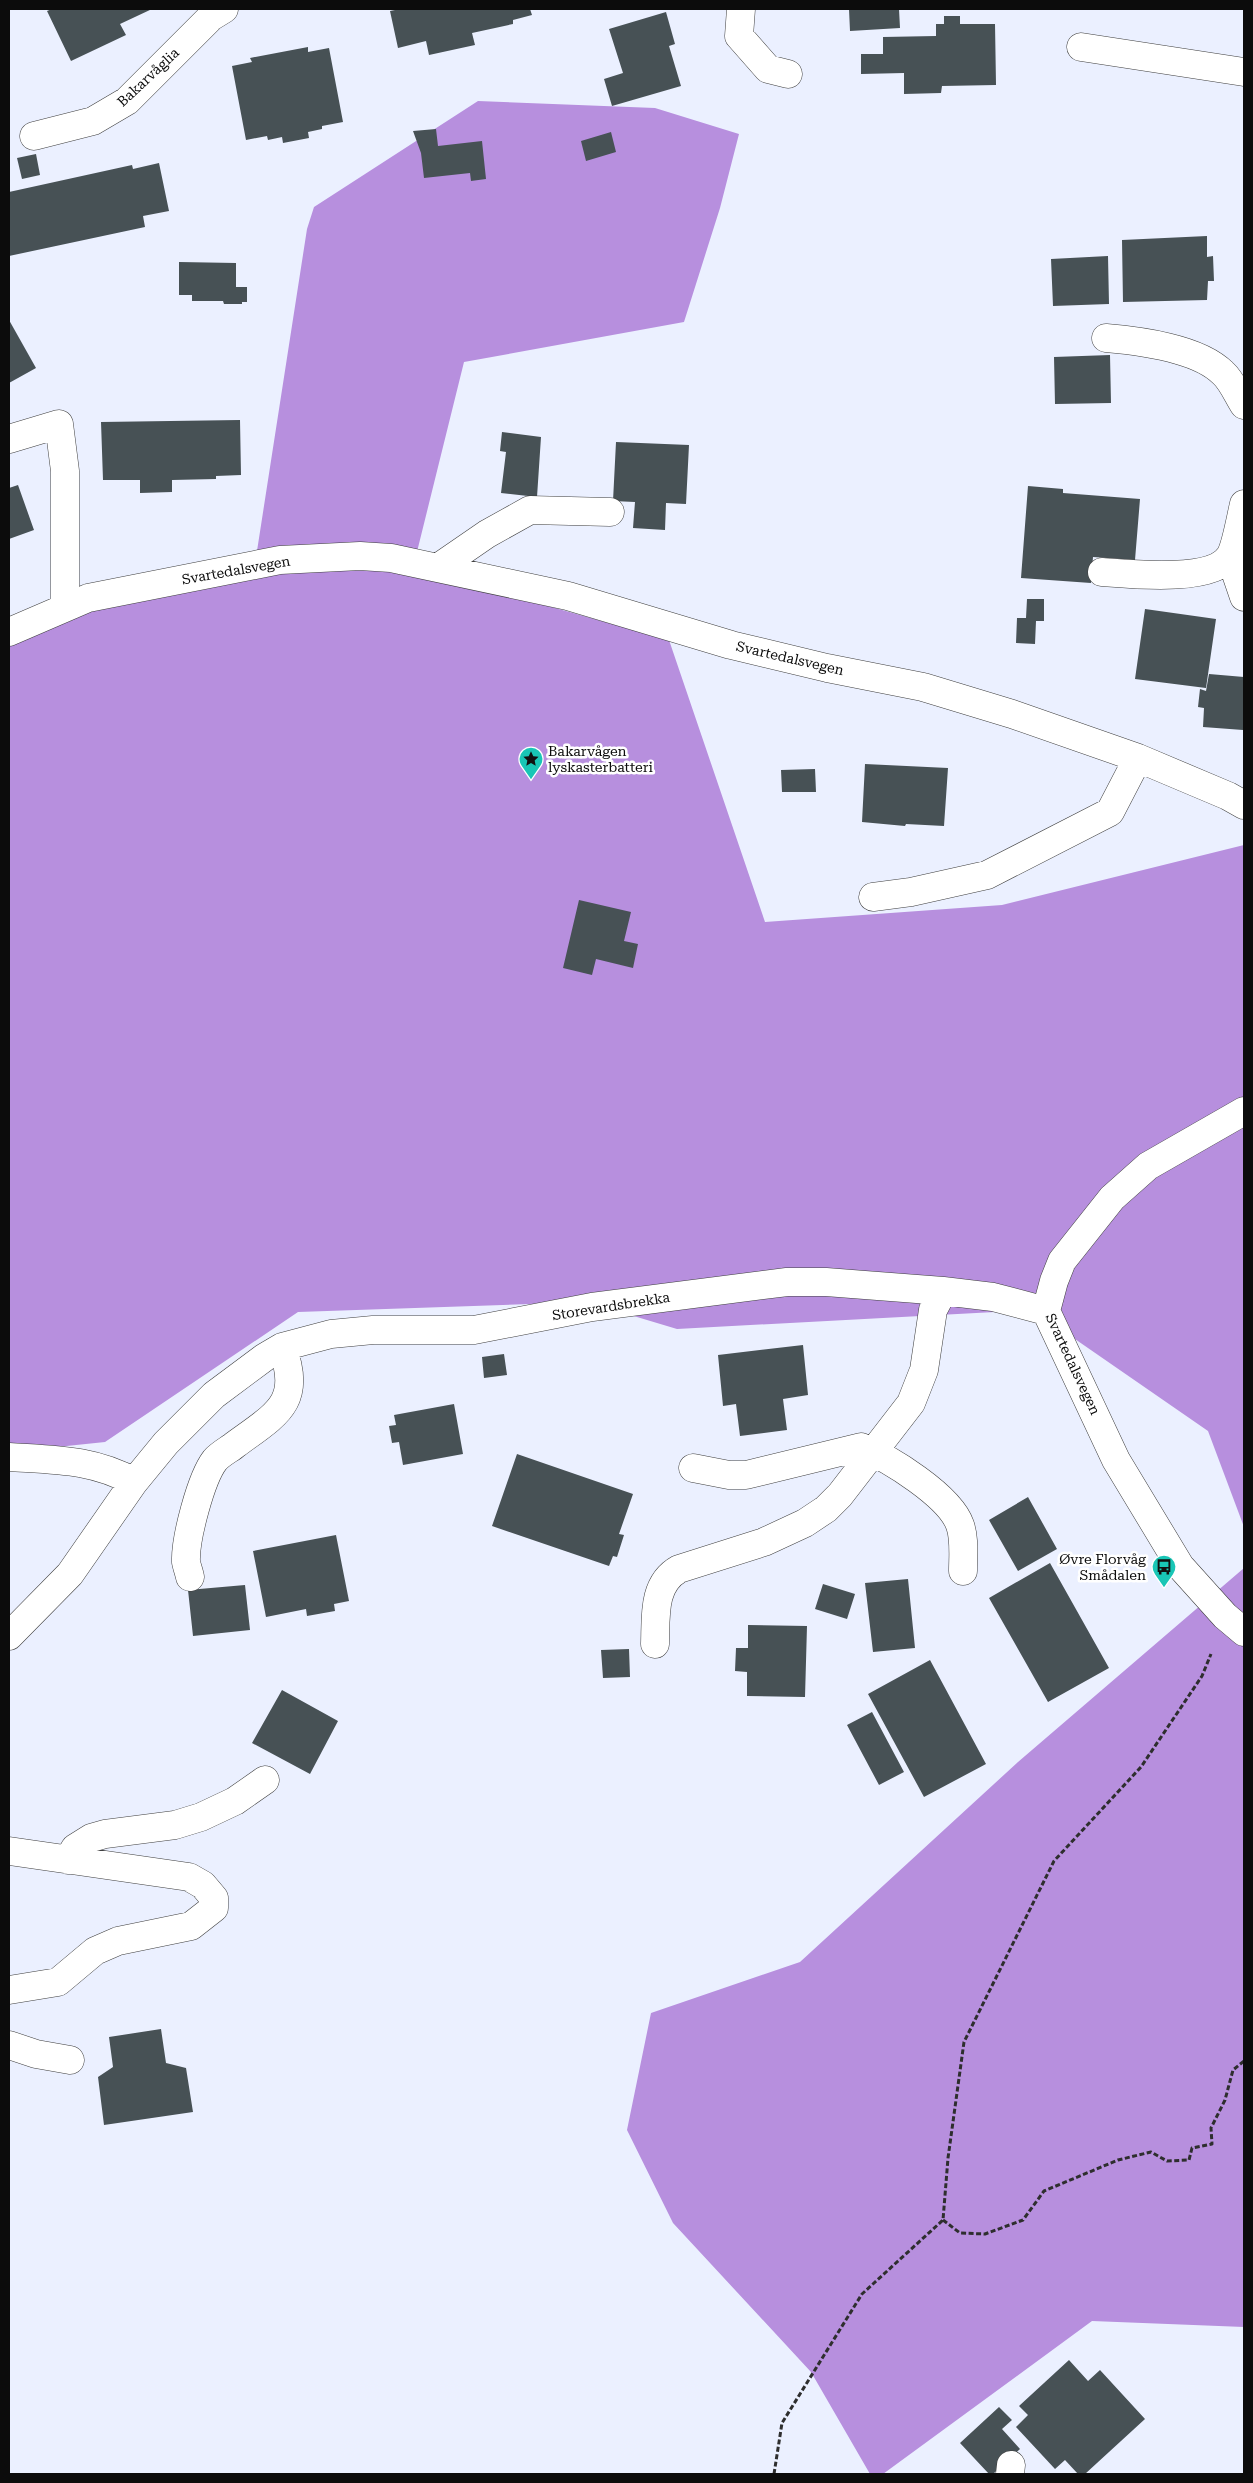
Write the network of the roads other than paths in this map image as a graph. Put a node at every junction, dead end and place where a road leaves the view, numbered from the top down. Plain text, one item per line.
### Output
1 (224, 9) edge
2 (741, 9) edge
3 (1081, 47) dead end
4 (1244, 72) edge
5 (788, 74) dead end
6 (34, 136) dead end
7 (1106, 338) dead end
8 (1244, 406) edge
9 (9, 439) edge
10 (1244, 504) edge
11 (610, 512) dead end
12 (1230, 556) junction
13 (439, 567) junction
14 (1102, 572) dead end
15 (1244, 597) edge
16 (65, 606) junction
17 (9, 632) edge
18 (1138, 758) junction
19 (1244, 805) edge
20 (873, 896) dead end
21 (1244, 1111) edge
22 (943, 1291) junction
23 (1046, 1312) junction
24 (282, 1347) junction
25 (874, 1452) junction
26 (9, 1457) edge
27 (693, 1468) dead end
28 (134, 1482) junction
29 (964, 1571) dead end
30 (190, 1577) dead end
31 (1239, 1628) edge
32 (9, 1636) edge
33 (655, 1644) dead end
34 (265, 1780) dead end
35 (9, 1851) edge
36 (68, 1860) junction
37 (9, 1990) edge
38 (9, 2045) edge
39 (70, 2060) dead end

1 - 6 street, Bakarvåglia
2 - 5 street
3 - 4 street
7 - 8 street
9 - 16 street
10 - 12 street
11 - 13 street
12 - 14 street
12 - 15 street
13 - 16 street, Svartedalsvegen
13 - 18 street, Svartedalsvegen
16 - 17 street, Svartedalsvegen
18 - 19 street, Svartedalsvegen
18 - 20 street
21 - 23 street, Svartedalsvegen
22 - 23 street, Storevardsbrekka
22 - 24 street, Storevardsbrekka
22 - 25 street
23 - 31 street, Svartedalsvegen
24 - 28 street, Storevardsbrekka
24 - 30 street
25 - 27 street
25 - 29 street
25 - 33 street
26 - 28 street
28 - 32 street, Storevardsbrekka
34 - 36 street
35 - 36 street
36 - 37 street
38 - 39 street

